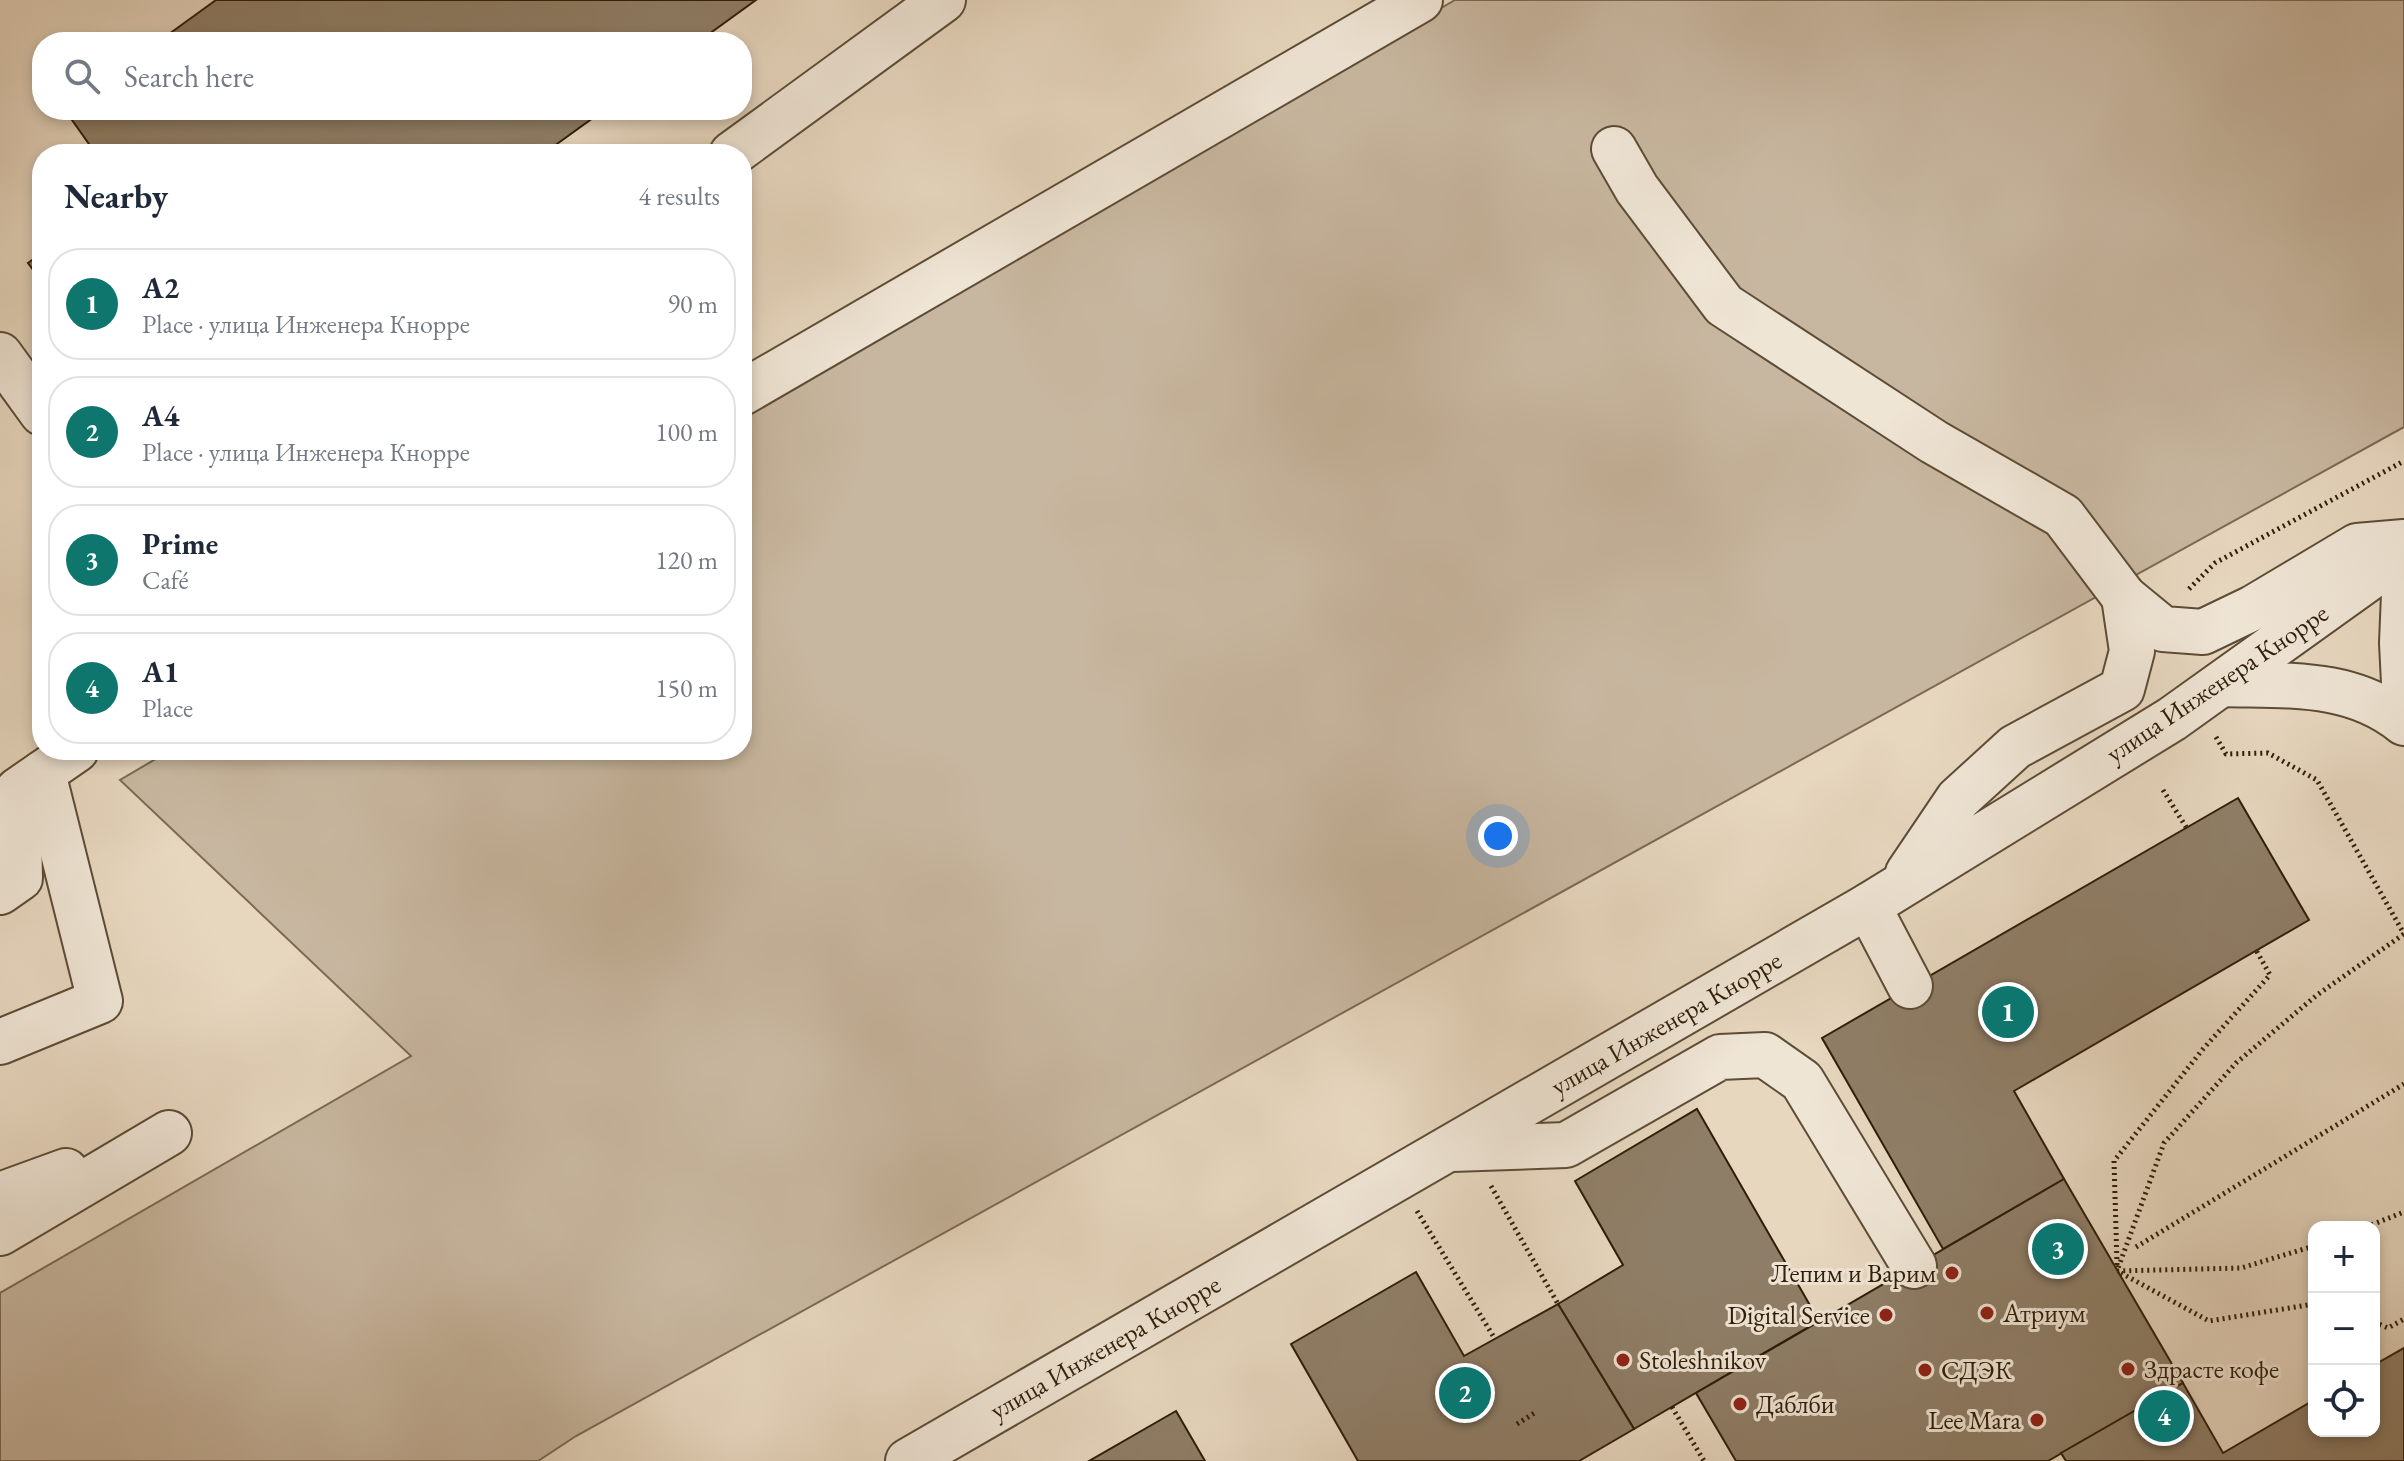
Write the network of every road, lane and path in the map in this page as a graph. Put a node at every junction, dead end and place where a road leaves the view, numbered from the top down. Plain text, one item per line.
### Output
1 (943, 0) edge
2 (1420, 0) edge
3 (746, 144) edge
4 (1614, 149) dead end
5 (0, 355) edge
6 (752, 387) edge
7 (32, 399) edge
8 (2404, 461) edge
9 (2404, 542) edge
10 (2404, 553) edge
11 (2404, 594) edge
12 (2124, 597) junction
13 (2163, 629) junction
14 (2404, 683) edge
15 (2222, 684) junction
16 (2404, 723) edge
17 (2226, 754) dead end
18 (34, 779) edge
19 (2163, 790) dead end
20 (2186, 827) dead end
21 (0, 892) edge
22 (1884, 896) junction
23 (2404, 934) edge
24 (2256, 950) dead end
25 (1910, 986) dead end
26 (0, 1042) edge
27 (2404, 1084) edge
28 (1447, 1150) junction
29 (1483, 1173) dead end
30 (0, 1195) edge
31 (1417, 1210) dead end
32 (2404, 1212) edge
33 (2380, 1221) edge
34 (0, 1233) edge
35 (2136, 1247) dead end
36 (2308, 1248) edge
37 (1914, 1266) dead end
38 (2117, 1271) junction
39 (1558, 1304) dead end
40 (2308, 1305) edge
41 (2404, 1319) edge
42 (2380, 1325) edge
43 (1495, 1339) dead end
44 (1672, 1407) dead end
45 (1536, 1412) dead end
46 (1517, 1424) dead end
47 (908, 1461) edge
48 (1704, 1461) edge

1 - 3 street
2 - 6 street
4 - 12 street
5 - 7 street
8 - 13 path
9 - 13 street
10 - 15 street, улица Инженера Кнорре
11 - 14 street
12 - 13 street
12 - 22 street
15 - 16 street
15 - 22 street, улица Инженера Кнорре
17 - 23 path
18 - 21 street
18 - 26 street
19 - 20 path
22 - 25 street
22 - 28 street, улица Инженера Кнорре
23 - 38 path
24 - 38 path
27 - 35 path
28 - 37 street
28 - 47 street, улица Инженера Кнорре
29 - 39 path
30 - 34 street
31 - 43 path
32 - 33 path
36 - 38 path
38 - 40 path
41 - 42 path
44 - 48 path
45 - 46 path

